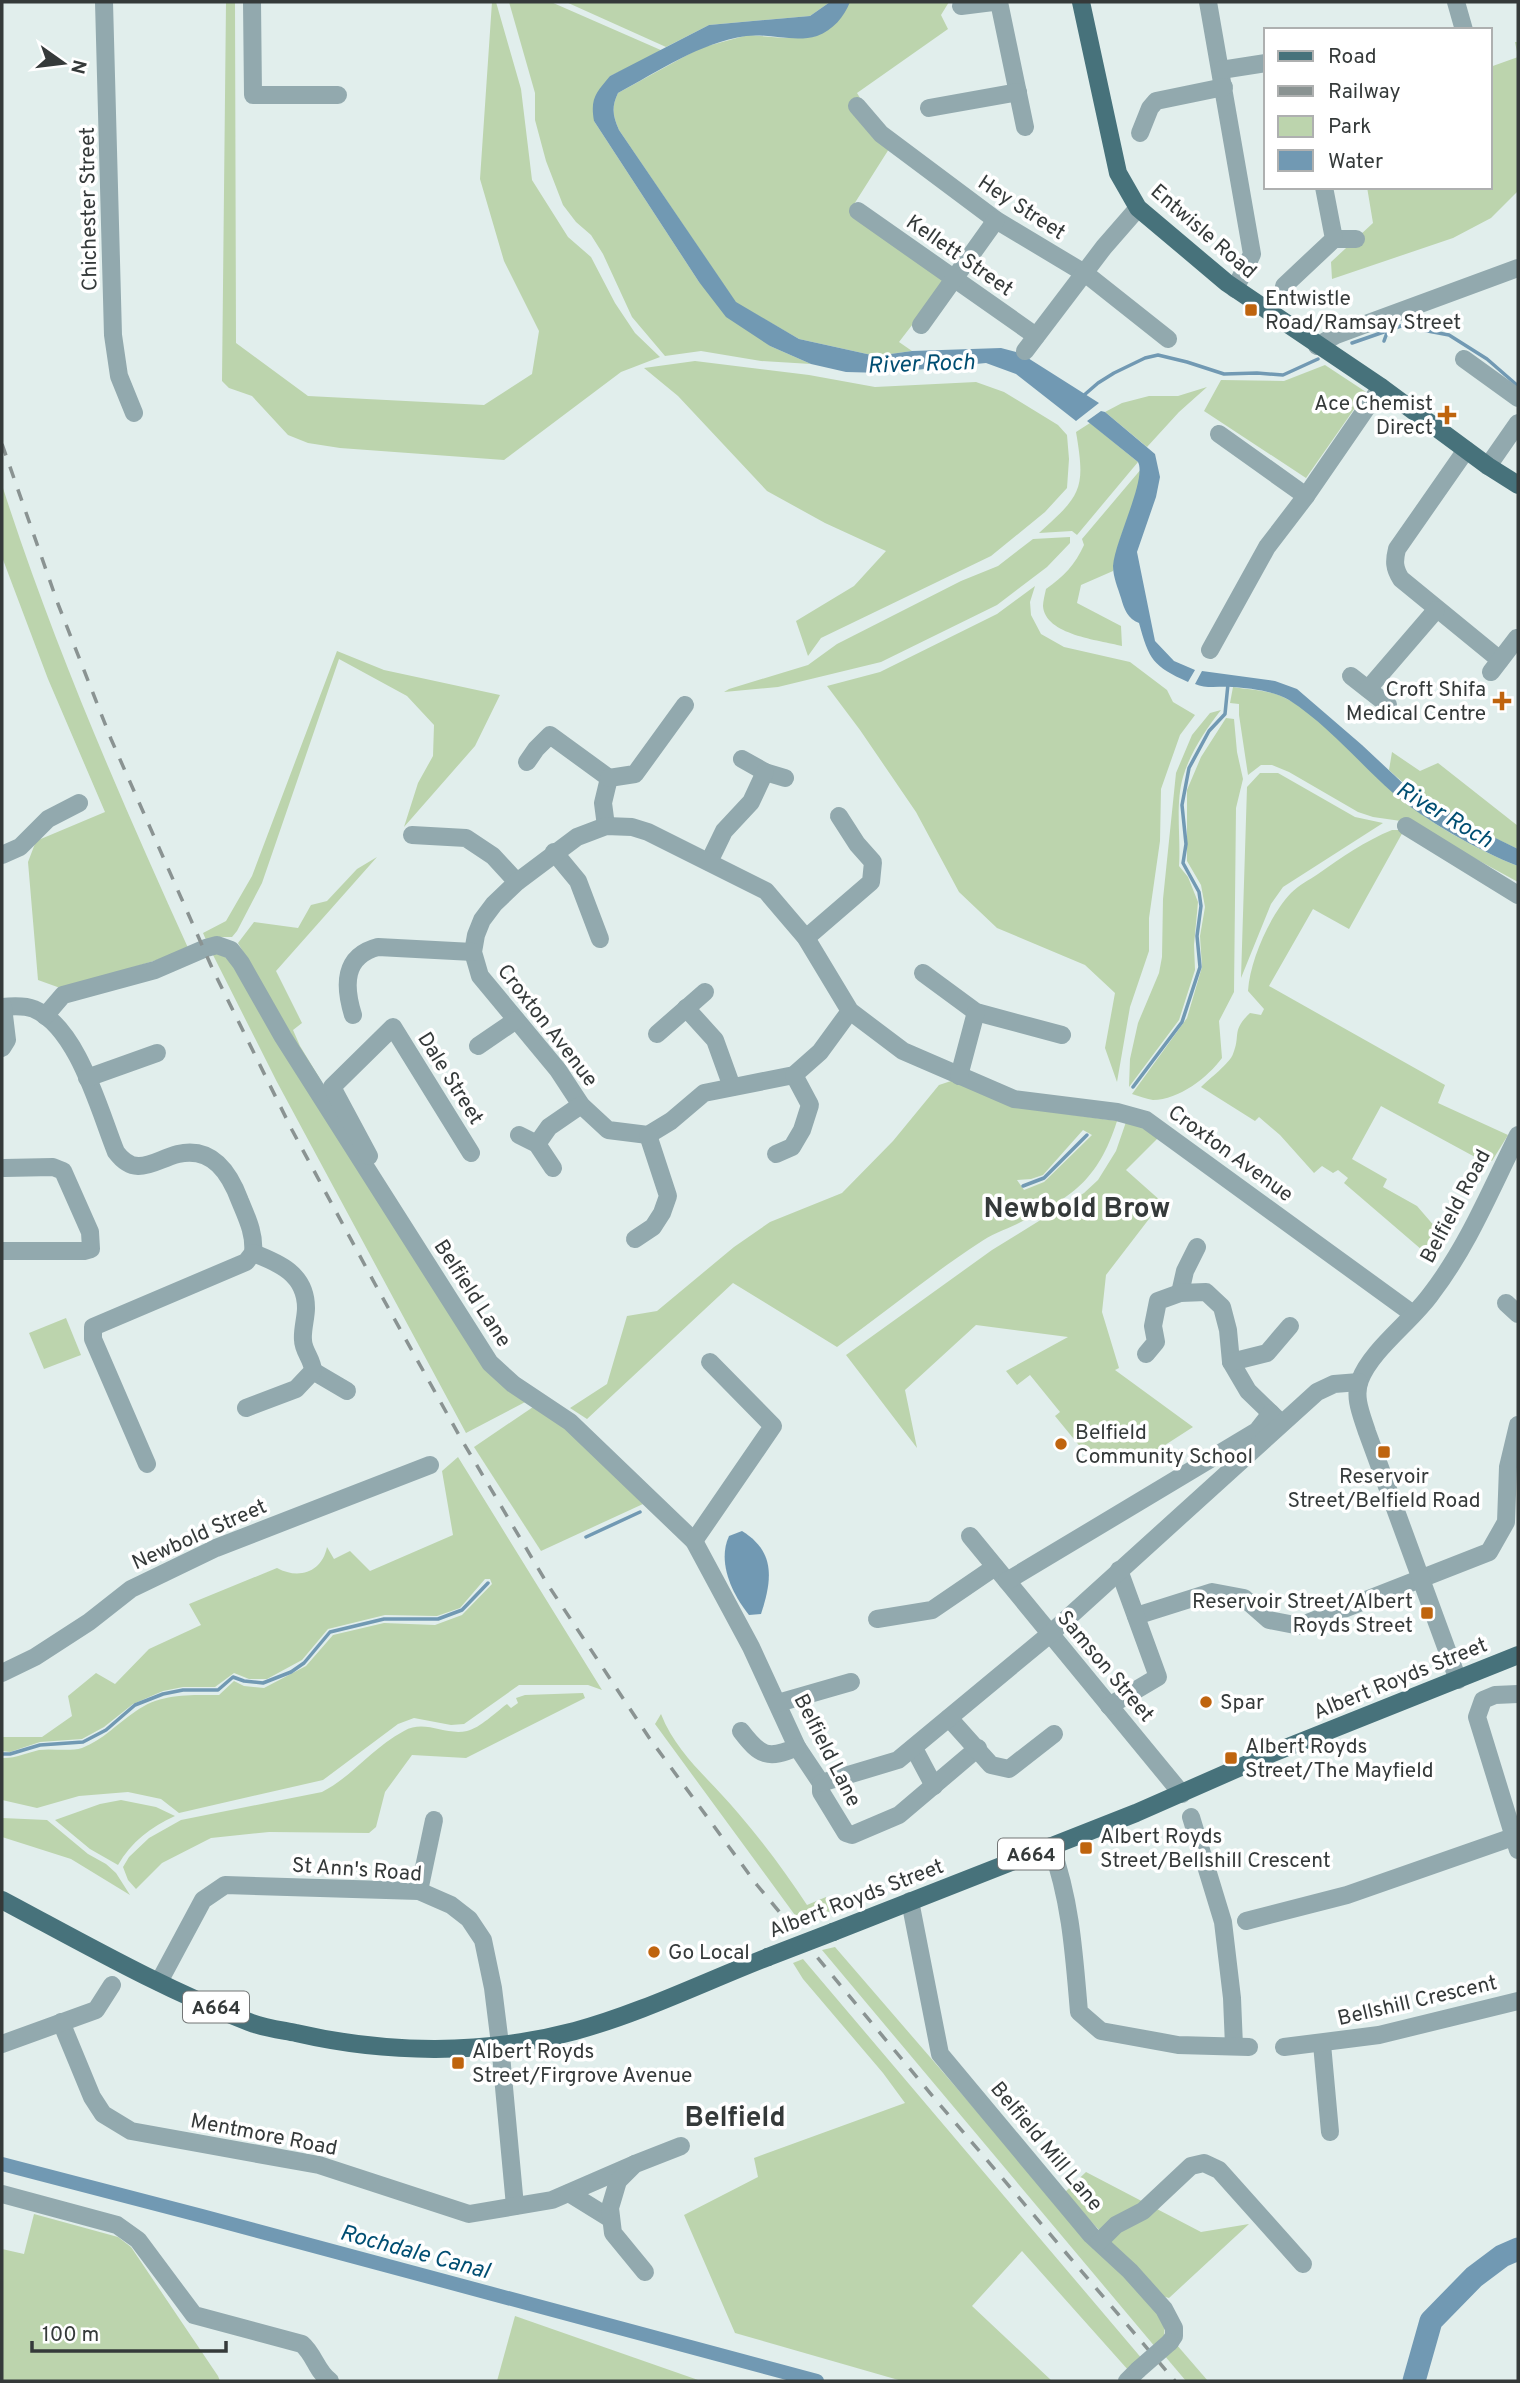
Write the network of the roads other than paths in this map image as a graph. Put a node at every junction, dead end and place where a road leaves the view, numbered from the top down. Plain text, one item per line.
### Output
1 (104, 2) edge
2 (252, 2) edge
3 (993, 2) edge
4 (999, 2) edge
5 (1081, 2) edge
6 (1208, 2) edge
7 (1456, 2) edge
8 (961, 6) dead end
9 (1463, 28) edge
10 (1264, 64) edge
11 (1222, 78) junction
12 (1018, 92) junction
13 (338, 94) dead end
14 (858, 106) dead end
15 (929, 108) dead end
16 (1025, 127) dead end
17 (1140, 133) dead end
18 (1324, 189) edge
19 (1138, 208) junction
20 (859, 211) dead end
21 (996, 220) junction
22 (1334, 239) junction
23 (1356, 239) dead end
24 (1518, 268) edge
25 (1086, 274) junction
26 (954, 279) junction
27 (1284, 286) dead end
28 (1235, 289) junction
29 (921, 325) dead end
30 (1168, 339) dead end
31 (1317, 346) junction
32 (1464, 359) dead end
33 (1381, 387) junction
34 (1518, 398) edge
35 (134, 413) dead end
36 (1518, 423) edge
37 (1219, 434) dead end
38 (1466, 450) junction
39 (1488, 466) junction
40 (1518, 485) edge
41 (1306, 496) junction
42 (1436, 610) junction
43 (1517, 638) edge
44 (1210, 650) dead end
45 (1351, 676) dead end
46 (1368, 689) junction
47 (685, 705) dead end
48 (1388, 705) dead end
49 (743, 759) dead end
50 (527, 762) dead end
51 (765, 772) junction
52 (610, 778) junction
53 (785, 778) dead end
54 (79, 803) dead end
55 (839, 816) dead end
56 (1406, 826) dead end
57 (606, 827) junction
58 (412, 835) dead end
59 (554, 852) junction
60 (2, 855) edge
61 (709, 862) junction
62 (517, 882) junction
63 (1518, 895) edge
64 (806, 938) junction
65 (600, 939) dead end
66 (473, 952) junction
67 (923, 974) dead end
68 (705, 992) dead end
69 (2, 1007) edge
70 (686, 1008) junction
71 (850, 1011) junction
72 (976, 1012) junction
73 (353, 1015) dead end
74 (45, 1016) junction
75 (516, 1020) junction
76 (657, 1034) dead end
77 (1062, 1035) dead end
78 (478, 1046) dead end
79 (2, 1048) edge
80 (157, 1053) dead end
81 (794, 1075) junction
82 (959, 1076) junction
83 (87, 1079) junction
84 (732, 1087) junction
85 (581, 1105) junction
86 (519, 1135) dead end
87 (648, 1135) junction
88 (1518, 1135) edge
89 (537, 1144) junction
90 (471, 1153) dead end
91 (776, 1154) dead end
92 (4, 1168) dead end
93 (553, 1168) dead end
94 (373, 1180) junction
95 (635, 1239) dead end
96 (1197, 1247) dead end
97 (2, 1251) edge
98 (253, 1253) junction
99 (1180, 1293) junction
100 (1413, 1314) junction
101 (1290, 1326) dead end
102 (1146, 1354) dead end
103 (710, 1362) dead end
104 (1231, 1362) junction
105 (313, 1371) junction
106 (1358, 1390) junction
107 (347, 1391) dead end
108 (246, 1408) dead end
109 (1276, 1419) junction
110 (1518, 1425) edge
111 (147, 1464) dead end
112 (430, 1465) dead end
113 (970, 1536) dead end
114 (694, 1541) junction
115 (1119, 1570) junction
116 (1001, 1574) junction
117 (1419, 1580) junction
118 (1136, 1616) junction
119 (877, 1619) dead end
120 (1050, 1634) junction
121 (1518, 1655) edge
122 (2, 1673) edge
123 (1458, 1680) junction
124 (850, 1682) dead end
125 (1518, 1694) edge
126 (778, 1703) junction
127 (1110, 1706) junction
128 (950, 1718) junction
129 (741, 1731) dead end
130 (1054, 1734) dead end
131 (797, 1747) junction
132 (978, 1748) junction
133 (912, 1749) junction
134 (821, 1783) junction
135 (934, 1786) junction
136 (1182, 1794) junction
137 (1191, 1817) dead end
138 (434, 1820) dead end
139 (1516, 1843) edge
140 (1051, 1846) junction
141 (419, 1891) junction
142 (2, 1900) edge
143 (910, 1901) junction
144 (1246, 1920) dead end
145 (159, 1982) junction
146 (112, 1985) dead end
147 (1518, 2000) edge
148 (61, 2022) junction
149 (1322, 2043) junction
150 (2, 2044) edge
151 (500, 2044) junction
152 (1284, 2047) dead end
153 (1330, 2132) dead end
154 (681, 2146) dead end
155 (635, 2164) junction
156 (569, 2193) junction
157 (2, 2194) edge
158 (515, 2206) junction
159 (611, 2220) junction
160 (1099, 2242) junction
161 (1303, 2264) dead end
162 (645, 2272) dead end
163 (1133, 2376) edge
164 (330, 2381) edge

1 - 35 street, Chichester Street
2 - 13 street
3 - 8 street
4 - 12 street
5 - 19 main road, Entwisle Road
6 - 11 street
7 - 9 street
10 - 11 street
11 - 17 street
11 - 28 street
12 - 15 street
12 - 16 street
14 - 21 street, Hey Street
18 - 22 street
19 - 25 street
19 - 28 main road, Entwisle Road
20 - 26 street, Kellett Street
21 - 25 street, Hey Street
21 - 26 street
22 - 23 street
22 - 27 street
24 - 31 street
25 - 26 street, Kellett Street
25 - 30 street, Hey Street
26 - 29 street
28 - 31 main road, Entwisle Road
31 - 33 main road, Entwisle Road
32 - 34 street
33 - 38 main road, Entwisle Road
33 - 41 street
36 - 39 street
37 - 41 street
38 - 39 main road, Entwisle Road
38 - 42 street
39 - 40 main road, Entwisle Road
41 - 44 street
42 - 43 street
42 - 46 street
45 - 46 street
46 - 48 street
47 - 52 street
49 - 51 street
50 - 52 street
51 - 53 street
51 - 61 street
52 - 57 street
54 - 60 street
55 - 64 street
56 - 63 street
57 - 59 street, Croxton Avenue
57 - 61 street, Croxton Avenue
58 - 62 street
59 - 62 street, Croxton Avenue
59 - 65 street
61 - 64 street, Croxton Avenue
62 - 66 street, Croxton Avenue
64 - 71 street, Croxton Avenue
66 - 73 street
66 - 75 street, Croxton Avenue
67 - 72 street
68 - 70 street
69 - 74 street
69 - 79 street
70 - 76 street
70 - 84 street
71 - 81 street
71 - 82 street, Croxton Avenue
72 - 77 street
72 - 82 street
74 - 83 street
74 - 94 street, Belfield Lane
75 - 78 street
75 - 85 street, Croxton Avenue
80 - 83 street
81 - 84 street
81 - 91 street
82 - 100 street, Croxton Avenue
83 - 98 street
84 - 87 street
85 - 87 street, Croxton Avenue
85 - 89 street
86 - 89 street
87 - 95 street
88 - 100 street, Belfield Road
89 - 93 street
90 - 94 street, Dale Street
92 - 97 street
94 - 114 street, Belfield Lane
96 - 99 street
98 - 105 street
98 - 111 street
99 - 102 street
99 - 104 street
100 - 106 street, Belfield Road
101 - 104 street
103 - 114 street
104 - 109 street
105 - 107 street
105 - 108 street
106 - 109 street
106 - 117 street
109 - 115 street
109 - 116 street
110 - 117 street
112 - 122 street, Newbold Street
113 - 116 street, Samson Street
114 - 126 street, Belfield Lane
115 - 118 street
115 - 120 street
116 - 119 street
116 - 120 street, Samson Street
117 - 118 street
117 - 123 street
118 - 127 street
120 - 127 street, Samson Street
120 - 128 street
121 - 123 main road, Albert Royds Street / A664
123 - 136 main road, Albert Royds Street / A664
124 - 126 street
125 - 139 street
126 - 131 street, Belfield Lane
127 - 136 street, Samson Street
128 - 132 street
128 - 133 street
129 - 131 street
130 - 132 street
131 - 134 street, Belfield Lane
132 - 135 street
133 - 134 street
133 - 135 street
134 - 135 street, Belfield Lane
136 - 140 main road, Albert Royds Street / A664
137 - 140 street
138 - 141 street
139 - 144 street
140 - 143 main road, Albert Royds Street / A664
141 - 145 street, St Ann's Road
141 - 151 street, St Ann's Road
142 - 145 main road, Albert Royds Street / A664
143 - 151 main road, Albert Royds Street / A664, bridge
143 - 160 street, Belfield Mill Lane
145 - 151 main road, Albert Royds Street / A664
146 - 148 street
147 - 149 street, Bellshill Crescent
148 - 150 street
148 - 158 street, Mentmore Road
149 - 152 street, Bellshill Crescent
149 - 153 street
151 - 158 street, St Ann's Road
154 - 155 street, Mentmore Road
155 - 156 street, Mentmore Road
155 - 159 street
156 - 158 street, Mentmore Road
156 - 159 street
157 - 164 street
159 - 162 street
160 - 161 street
160 - 163 street, Belfield Mill Lane, bridge

